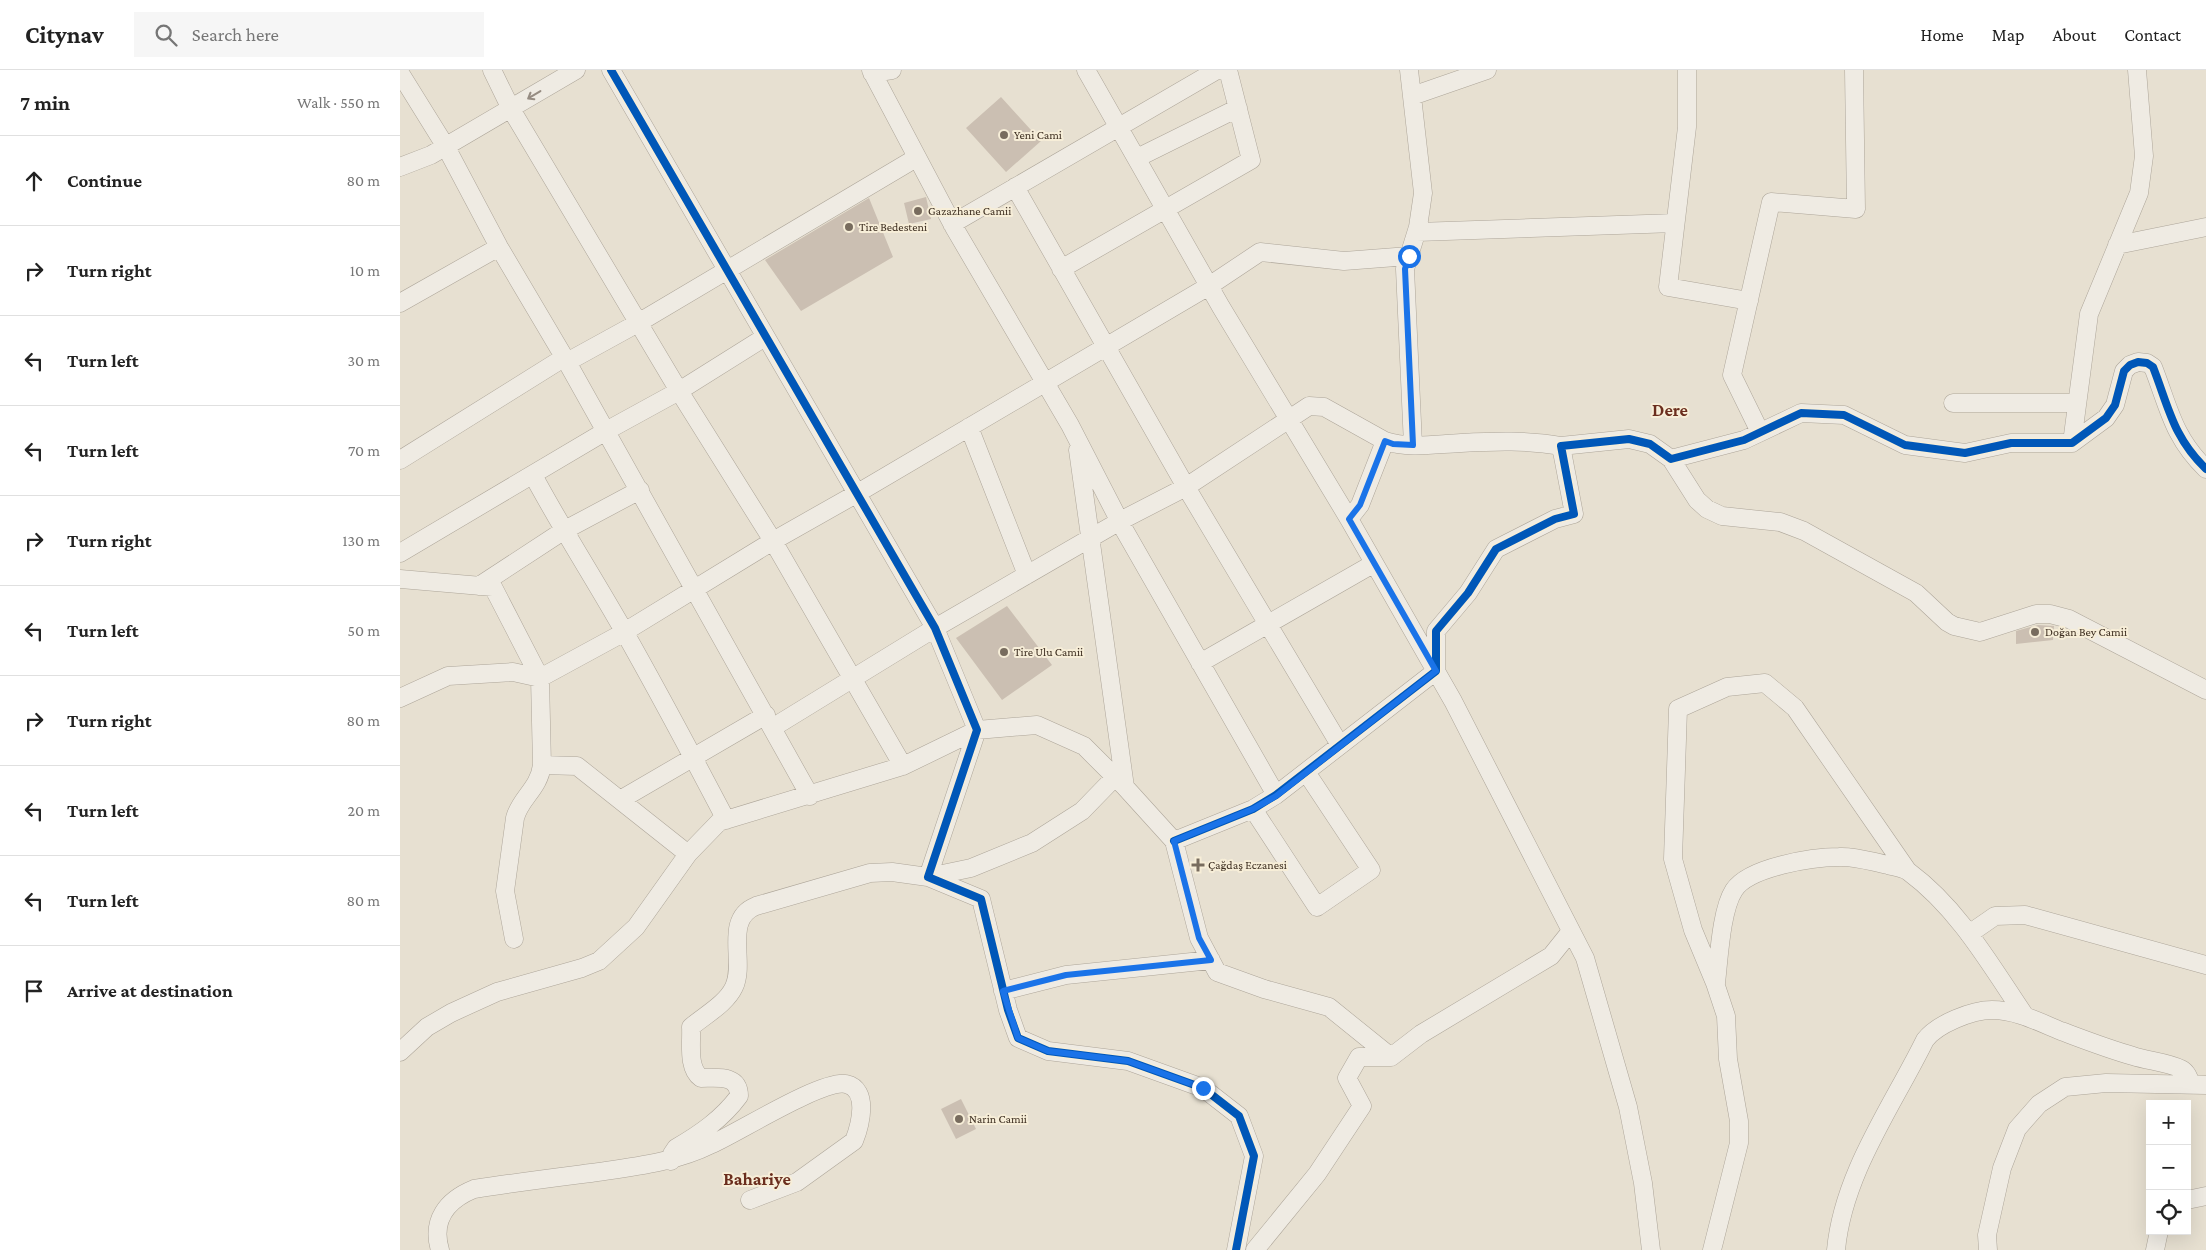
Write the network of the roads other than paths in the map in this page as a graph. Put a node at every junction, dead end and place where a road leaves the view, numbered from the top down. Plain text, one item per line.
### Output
1 (492, 70) edge
2 (576, 70) edge
3 (611, 70) edge
4 (892, 70) edge
5 (1086, 70) edge
6 (1217, 70) edge
7 (1228, 70) edge
8 (1409, 70) edge
9 (1487, 70) edge
10 (1687, 70) edge
11 (1854, 70) edge
12 (2137, 70) edge
13 (872, 71) edge
14 (400, 73) edge
15 (1412, 96) junction
16 (1238, 108) junction
17 (511, 110) junction
18 (1119, 126) junction
19 (446, 147) junction
20 (916, 158) junction
21 (1137, 158) junction
22 (400, 167) edge
23 (1015, 187) junction
24 (1166, 208) junction
25 (1675, 223) junction
26 (952, 224) junction
27 (2206, 227) edge
28 (1417, 232) junction
29 (2117, 245) junction
30 (498, 247) junction
31 (1409, 256) junction
32 (726, 269) junction
33 (1061, 269) junction
34 (1210, 286) junction
35 (1750, 301) junction
36 (400, 303) edge
37 (638, 323) junction
38 (765, 337) junction
39 (1105, 347) junction
40 (566, 359) junction
41 (1045, 382) junction
42 (679, 391) junction
43 (1953, 403) dead end
44 (2076, 403) junction
45 (1289, 420) junction
46 (969, 427) junction
47 (606, 431) junction
48 (1760, 432) junction
49 (1077, 437) junction
50 (1385, 441) junction
51 (2072, 443) junction
52 (1413, 445) junction
53 (1561, 446) junction
54 (1671, 459) junction
55 (400, 460) edge
56 (2206, 469) edge
57 (533, 475) junction
58 (1186, 487) junction
59 (640, 490) junction
60 (856, 494) junction
61 (1349, 519) junction
62 (1120, 521) junction
63 (563, 531) junction
64 (1090, 538) junction
65 (773, 541) junction
66 (400, 554) edge
67 (1373, 564) junction
68 (1027, 575) junction
69 (400, 578) edge
70 (479, 586) junction
71 (696, 590) junction
72 (1266, 624) junction
73 (934, 628) junction
74 (624, 632) junction
75 (1200, 663) junction
76 (1436, 671) junction
77 (540, 678) junction
78 (852, 679) junction
79 (2206, 690) edge
80 (400, 698) edge
81 (769, 722) junction
82 (977, 730) junction
83 (1340, 745) junction
84 (694, 757) junction
85 (542, 766) junction
86 (903, 766) junction
87 (1306, 772) junction
88 (1120, 782) junction
89 (810, 796) junction
90 (1276, 796) junction
91 (620, 800) junction
92 (1253, 809) junction
93 (726, 820) junction
94 (1174, 841) junction
95 (688, 854) junction
96 (1907, 870) junction
97 (928, 877) junction
98 (1571, 931) junction
99 (1969, 934) junction
100 (514, 939) dead end
101 (1211, 960) junction
102 (2206, 965) edge
103 (1716, 983) junction
104 (1003, 991) junction
105 (2025, 1016) junction
106 (400, 1052) edge
107 (1391, 1057) junction
108 (2199, 1085) edge
109 (671, 1161) junction
110 (2206, 1196) edge
111 (2191, 1199) edge
112 (750, 1200) dead end
113 (2158, 1235) edge
114 (440, 1250) edge
115 (1236, 1250) edge
116 (1255, 1250) edge
117 (1651, 1250) edge
118 (1712, 1250) edge
119 (1836, 1250) edge
120 (1988, 1250) edge
121 (2155, 1250) edge

1 - 17 street
2 -> 17 street
3 - 32 street
4 - 13 street
5 - 18 street
6 - 18 street
7 - 16 street
8 - 15 street
9 - 15 street
10 - 25 street
11 - 35 street
12 - 29 street
13 - 20 street
14 - 19 street
15 - 28 street
16 - 21 street
16 - 24 street
17 - 19 street
17 - 37 street
18 - 21 street
18 - 23 street
19 - 22 street
19 - 30 street
20 - 26 street
20 - 32 street
21 - 24 street
23 - 26 street
23 - 33 street
24 - 33 street
24 - 34 street
25 - 28 street
25 - 35 street
26 - 41 street
27 - 29 street
28 - 31 street
29 - 44 street
30 - 36 street
30 - 40 street
31 - 34 street
31 - 52 street
32 - 37 street
32 - 38 street
33 - 39 street
34 - 39 street
34 - 45 street
35 - 48 street
37 - 40 street
37 - 42 street
38 - 42 street
38 - 60 street
39 - 41 street
39 - 58 street
40 - 47 street
40 - 55 street
41 - 46 street
41 - 49 street
42 - 47 street
42 - 65 street
43 - 44 street
44 - 51 street
45 - 50 street
45 - 58 street
45 - 61 street
46 - 60 street
46 - 68 street
47 - 57 street
47 - 59 street
48 - 51 street
48 - 54 street
49 - 62 street
49 - 64 street
50 - 52 street
50 - 61 street
51 - 56 street
52 - 53 street
53 - 54 street
53 - 76 street
54 - 79 street
57 - 63 street
57 - 66 street
58 - 62 street
58 - 72 street
59 - 63 street
59 - 71 street
60 - 65 street
60 - 73 street
61 - 67 street
62 - 64 street
62 - 75 street
63 - 70 street
63 - 74 street
64 - 68 street
64 - 88 street
65 - 71 street
65 - 78 street
67 - 72 street
67 - 76 street
68 - 73 street
69 - 70 street
70 - 77 street
71 - 74 street
71 - 81 street
72 - 75 street
72 - 83 street
73 - 78 street
73 - 82 street
74 - 77 street
74 - 84 street
75 - 90 street
76 - 83 street
76 - 98 street
77 - 80 street
77 - 85 street
78 - 81 street
78 - 86 street
81 - 84 street
81 - 89 street
82 - 86 street
82 - 88 street
82 - 97 street
83 - 87 street
84 - 91 street
84 - 93 street
85 - 91 street
85 - 100 street
86 - 89 street
87 - 90 street
87 - 92 street
88 - 94 street
88 - 97 street
89 - 93 street
90 - 92 street
91 - 95 street
92 - 94 street
93 - 95 street
94 - 101 street
95 - 106 street
96 - 99 street
96 - 103 street
96 - 103 street
97 - 104 street
97 - 109 street
98 - 107 street
98 - 117 street
99 - 102 street
99 - 105 street
101 - 104 street
101 - 107 street
103 - 118 street
104 - 115 street
105 - 108 street
105 - 119 street
107 - 116 street
108 - 120 street
109 - 112 street
109 - 114 street
110 - 111 street
113 - 121 street

